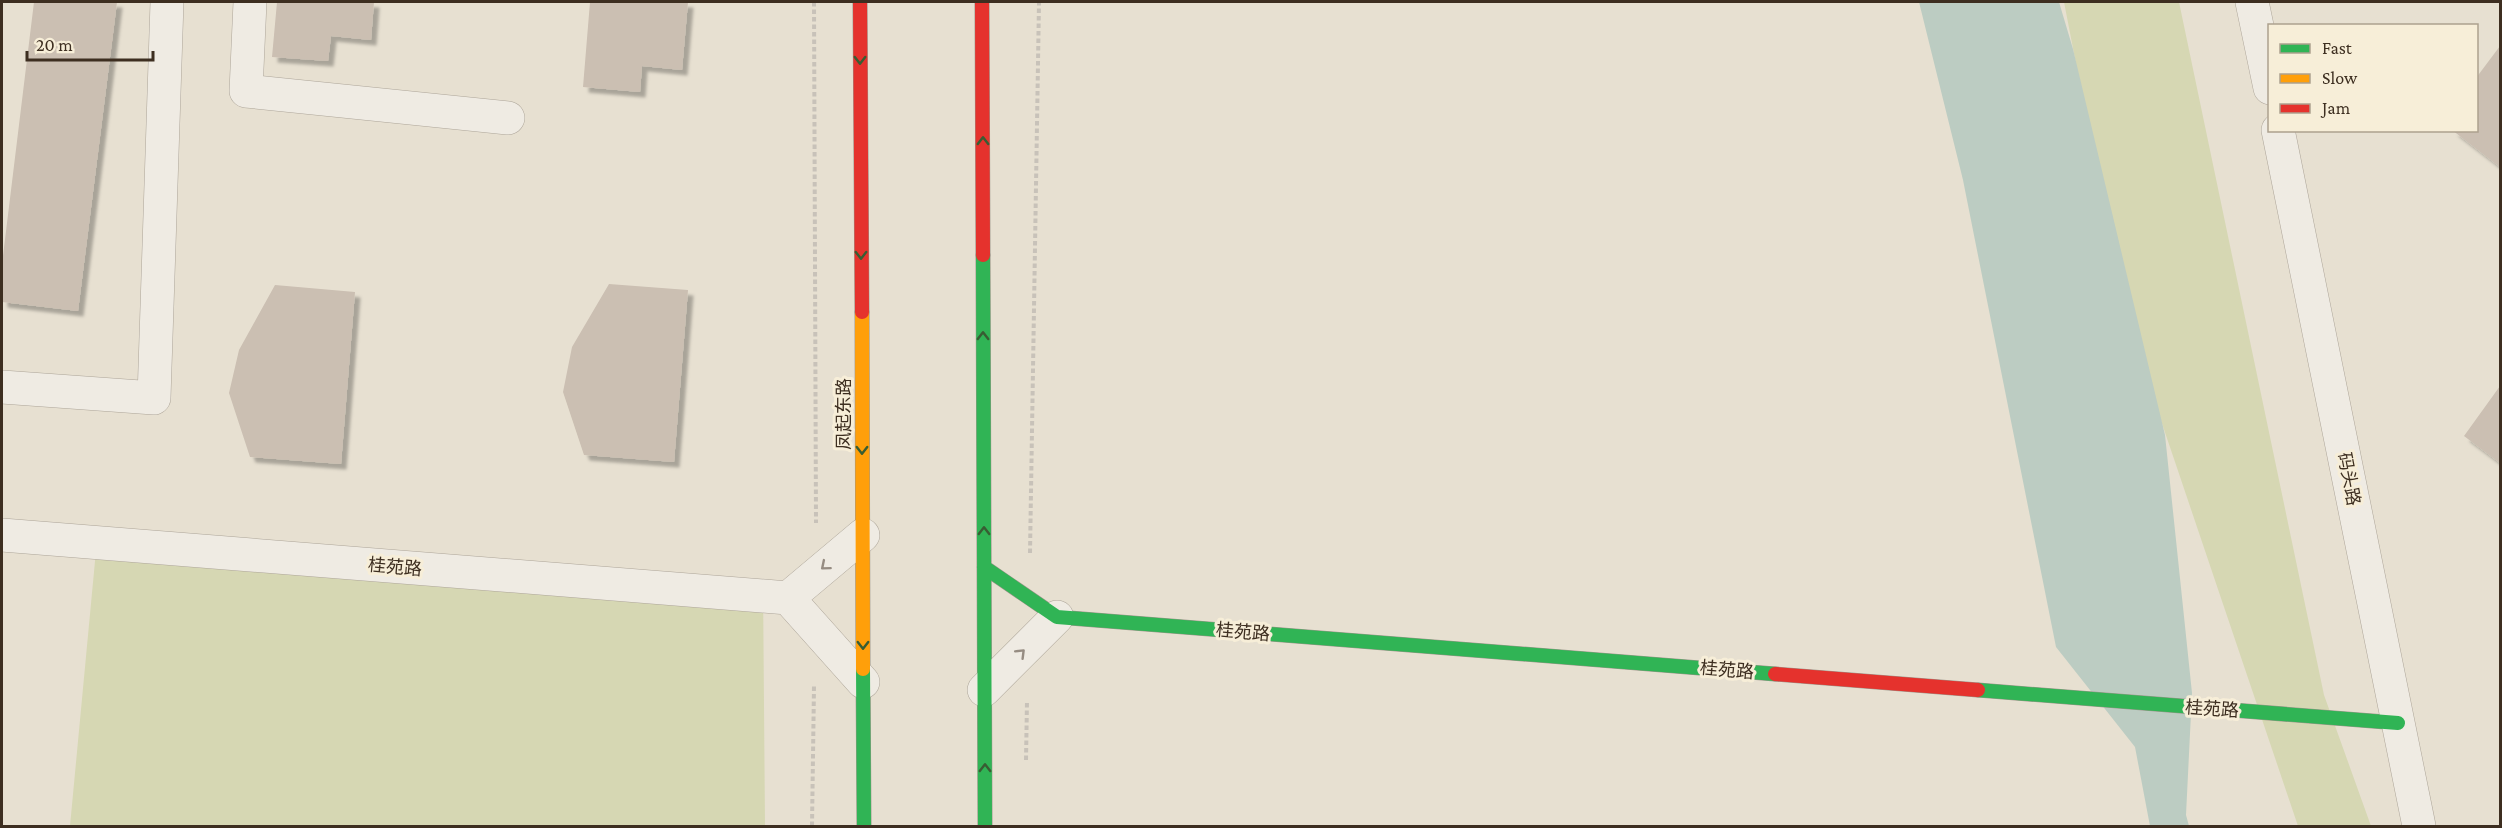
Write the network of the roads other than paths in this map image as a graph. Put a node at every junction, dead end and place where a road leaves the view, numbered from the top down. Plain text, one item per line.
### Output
1 (167, 2) edge
2 (250, 2) edge
3 (860, 2) edge
4 (982, 2) edge
5 (2252, 2) edge
6 (2268, 78) edge
7 (508, 118) dead end
8 (2278, 132) edge
9 (2, 387) edge
10 (863, 535) junction
11 (2, 536) edge
12 (984, 567) junction
13 (788, 598) junction
14 (1057, 617) junction
15 (863, 682) junction
16 (984, 690) junction
17 (2398, 723) junction
18 (864, 826) edge
19 (985, 826) edge
20 (2419, 826) edge

1 - 9 street
2 - 7 street
3 -> 10 main road, 凤起东路
12 -> 4 main road
5 - 6 street
8 - 17 street, 码头路
10 -> 13 street
10 -> 15 main road, 凤起东路
11 - 13 street, 桂苑路
12 - 14 main road, 桂苑路
12 - 16 main road
13 - 15 street
16 -> 14 street
14 - 17 main road, 桂苑路
15 - 18 main road, 凤起东路
19 -> 16 main road
17 - 20 street, 码头路

